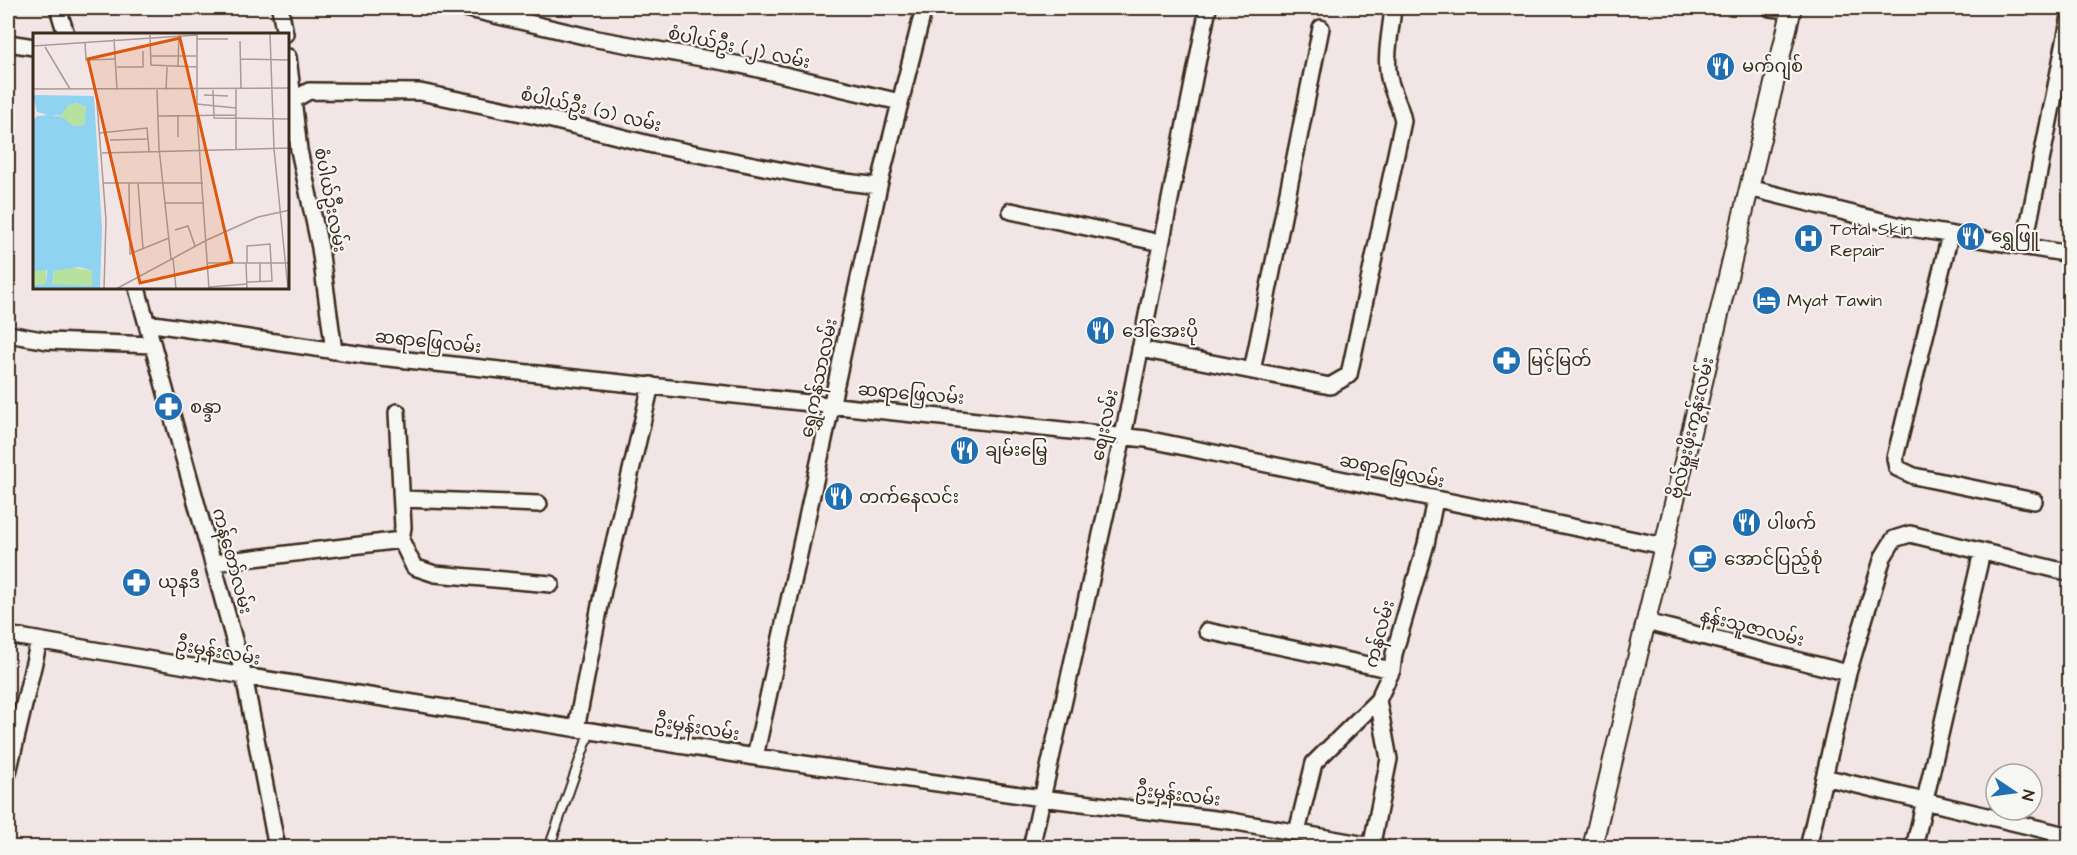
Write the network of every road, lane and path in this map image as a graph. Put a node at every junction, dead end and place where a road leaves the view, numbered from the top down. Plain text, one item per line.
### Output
1 (58, 8) edge
2 (280, 8) edge
3 (465, 8) edge
4 (924, 8) edge
5 (1208, 8) edge
6 (1394, 8) edge
7 (1770, 8) edge
8 (1792, 9) edge
9 (2070, 16) edge
10 (1321, 28) dead end
11 (66, 33) edge
12 (285, 33) edge
13 (8, 43) edge
14 (33, 47) edge
15 (290, 71) edge
16 (294, 99) junction
17 (900, 102) junction
18 (879, 186) junction
19 (1749, 188) junction
20 (1011, 211) dead end
21 (1950, 235) junction
22 (1161, 243) junction
23 (2024, 247) junction
24 (2070, 254) edge
25 (138, 290) edge
26 (147, 322) junction
27 (8, 334) edge
28 (153, 345) junction
29 (1140, 349) junction
30 (334, 351) junction
31 (1252, 371) junction
32 (651, 385) junction
33 (833, 406) junction
34 (397, 412) dead end
35 (1123, 436) junction
36 (402, 499) junction
37 (1435, 500) junction
38 (2034, 501) dead end
39 (539, 504) dead end
40 (401, 540) junction
41 (1664, 546) junction
42 (1982, 552) junction
43 (213, 563) junction
44 (2070, 573) edge
45 (551, 584) dead end
46 (1646, 622) junction
47 (1207, 631) dead end
48 (8, 635) edge
49 (39, 641) junction
50 (1392, 670) junction
51 (1848, 673) junction
52 (244, 676) junction
53 (1378, 700) junction
54 (583, 730) junction
55 (755, 757) junction
56 (8, 773) edge
57 (1824, 777) junction
58 (1041, 798) junction
59 (1926, 802) junction
60 (1298, 832) junction
61 (2070, 836) edge
62 (1375, 847) edge
63 (277, 848) edge
64 (549, 848) edge
65 (1031, 848) edge
66 (1592, 848) edge
67 (1808, 848) edge
68 (1914, 848) edge

1 - 11 street
2 - 12 street
3 - 17 street, စံပါယ်ဦး (၂) လမ်း
4 - 17 street, ‌ရွှေကန်သာလမ်း
5 - 22 street, စျေးလမ်း
6 - 31 street
7 - 8 street
8 - 19 street, ဗိုလ်မှူးဖိုးကွန်းလမ်း
9 - 23 street
10 - 31 street
13 - 14 street
15 - 16 street, စံပါယ်ဦးလမ်း
16 - 18 street, စံပါယ်ဦး (၁) လမ်း
16 - 30 street, စံပါယ်ဦးလမ်း
17 - 18 street, ‌ရွှေကန်သာလမ်း
18 - 33 street, ‌ရွှေကန်သာလမ်း
19 - 21 street
19 - 41 street, ဗိုလ်မှူးဖိုးကွန်းလမ်း
20 - 22 street
21 - 23 street
21 - 38 street
22 - 29 street, စျေးလမ်း
23 - 24 street
25 - 26 street, ကန်တော်လမ်း
26 - 28 street, ကန်တော်လမ်း
26 - 30 street, ဆရာဖြေလမ်း
27 - 28 street
28 - 43 street, ကန်တော်လမ်း
29 - 31 street
29 - 35 street, စျေးလမ်း
30 - 32 street, ဆရာဖြေလမ်း
32 - 33 street, ဆရာဖြေလမ်း
32 - 54 street
33 - 35 street, ဆရာဖြေလမ်း
33 - 55 street, ‌ရွှေကန်သာလမ်း
34 - 36 street
35 - 37 street, ဆရာဖြေလမ်း
35 - 58 street, စျေးလမ်း
36 - 39 street
36 - 40 street
37 - 41 street, ဆရာဖြေလမ်း
37 - 50 street, ကန်လမ်း
40 - 43 street
40 - 45 street
41 - 46 street, ဗိုလ်မှူးဖိုးကွန်းလမ်း
42 - 44 street
42 - 51 street
42 - 59 street
43 - 52 street, ကန်တော်လမ်း
46 - 51 street, နန်းသူဇာလမ်း
46 - 66 street, ဗိုလ်မှူးဖိုးကွန်းလမ်း
47 - 50 street
48 - 49 street, ဦးမှန်းလမ်း
49 - 52 street, ဦးမှန်းလမ်း
49 - 56 street
50 - 53 street, ကန်လမ်း
51 - 57 street
52 - 54 street, ဦးမှန်းလမ်း
52 - 63 street, ကန်တော်လမ်း
53 - 60 street
53 - 62 street
54 - 55 street, ဦးမှန်းလမ်း
54 - 64 lane
55 - 58 street, ဦးမှန်းလမ်း
57 - 59 street
57 - 67 street
58 - 60 street, ဦးမှန်းလမ်း
58 - 65 street, စျေးလမ်း
59 - 61 street
59 - 68 street
60 - 62 street, ဦးမှန်းလမ်း

